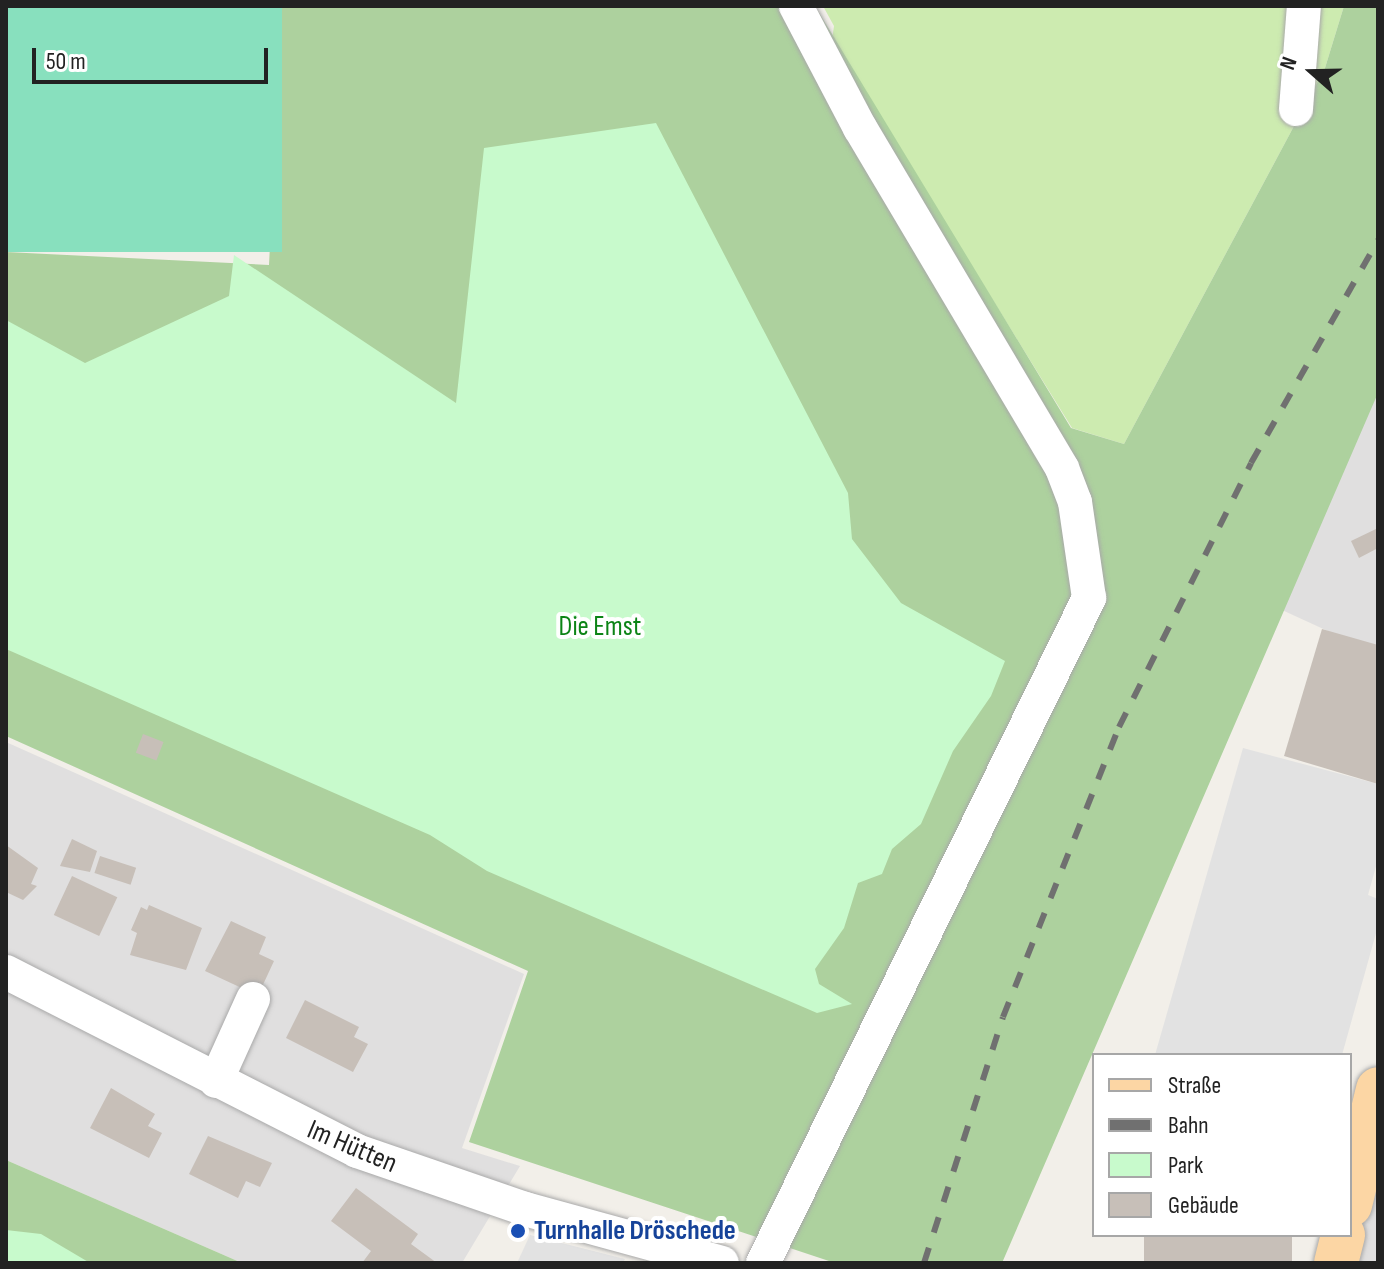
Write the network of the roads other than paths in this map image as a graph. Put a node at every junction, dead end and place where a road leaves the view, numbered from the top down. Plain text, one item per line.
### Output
1 (796, 6) edge
2 (1304, 6) edge
3 (1296, 109) dead end
4 (6, 972) edge
5 (253, 999) dead end
6 (216, 1081) junction
7 (1378, 1089) edge
8 (1352, 1197) edge
9 (1342, 1237) edge
10 (722, 1263) edge
11 (763, 1263) edge
12 (1336, 1263) edge

1 - 11 street
2 - 3 street
4 - 6 street, Im Hütten
5 - 6 street
6 - 10 street, Im Hütten
7 - 8 main road
9 - 12 main road

